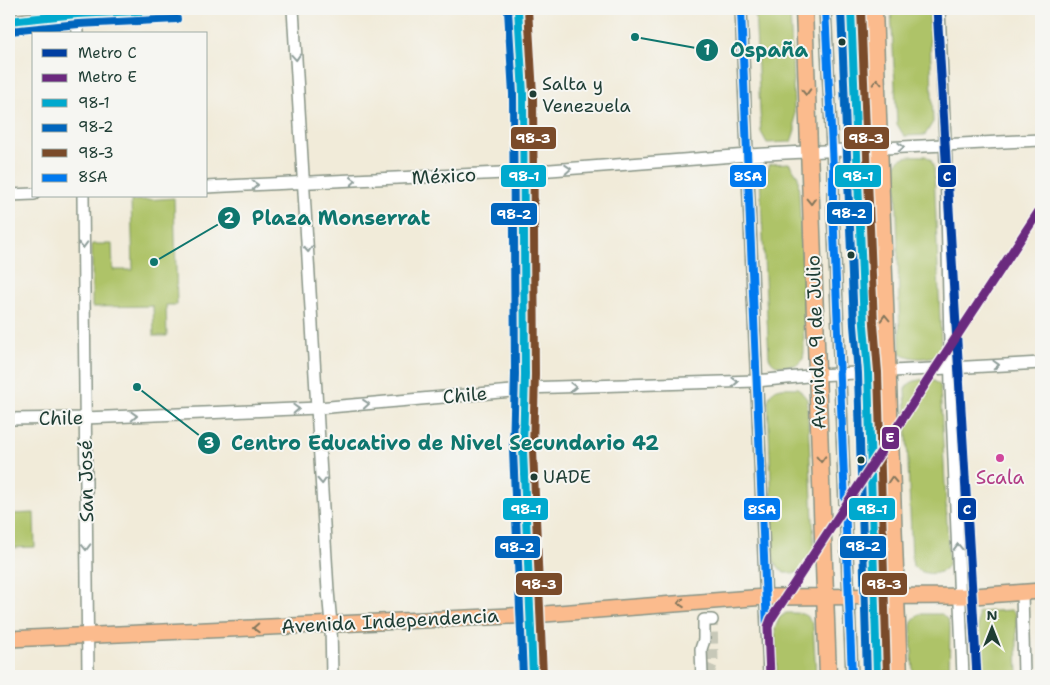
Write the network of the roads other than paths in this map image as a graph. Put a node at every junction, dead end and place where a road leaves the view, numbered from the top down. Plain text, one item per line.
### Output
1 (177, 9) edge
2 (293, 9) edge
3 (518, 9) edge
4 (741, 9) edge
5 (804, 9) edge
6 (825, 9) edge
7 (851, 9) edge
8 (874, 9) edge
9 (939, 9) edge
10 (77, 12) edge
11 (9, 21) edge
12 (78, 32) edge
13 (1041, 140) edge
14 (945, 145) junction
15 (880, 149) junction
16 (858, 150) junction
17 (833, 152) junction
18 (808, 153) junction
19 (748, 155) junction
20 (524, 172) junction
21 (304, 183) junction
22 (208, 187) edge
23 (32, 194) edge
24 (9, 195) edge
25 (83, 198) edge
26 (1041, 363) edge
27 (951, 367) junction
28 (868, 372) junction
29 (887, 372) junction
30 (840, 374) junction
31 (818, 375) junction
32 (756, 381) junction
33 (524, 388) junction
34 (318, 408) junction
35 (85, 418) junction
36 (9, 419) edge
37 (1041, 590) edge
38 (1022, 592) junction
39 (875, 596) junction
40 (896, 596) junction
41 (960, 596) junction
42 (826, 597) junction
43 (850, 597) junction
44 (765, 598) junction
45 (711, 601) junction
46 (532, 615) junction
47 (331, 624) junction
48 (88, 635) junction
49 (9, 639) edge
50 (88, 676) edge
51 (332, 676) edge
52 (533, 676) edge
53 (702, 676) edge
54 (769, 676) edge
55 (828, 676) edge
56 (852, 676) edge
57 (877, 676) edge
58 (899, 676) edge
59 (963, 676) edge
60 (1024, 676) edge

1 - 10 street
2 -> 21 street
3 - 20 street
4 - 19 street
5 -> 18 highway, Avenida 9 de Julio
6 - 17 street
7 - 16 street
15 -> 8 highway
9 - 14 street
10 - 11 street
10 - 12 street
13 - 14 street, México
15 -> 14 street, México
14 - 27 street
15 - 16 street, México
29 -> 15 highway
16 - 17 street, México
16 - 28 street
17 - 18 street, México
17 - 30 street
18 - 19 street, México
18 -> 31 highway, Avenida 9 de Julio
20 -> 19 street, México
19 - 32 street
21 -> 20 street, México
20 - 33 street
22 -> 21 street, México
21 -> 34 street
23 - 24 street
25 -> 35 street, San José
27 -> 26 street, Chile
27 - 29 street, Chile
41 -> 27 street
28 - 29 street, Chile
28 - 30 street, Chile
28 - 39 street
40 -> 29 highway
30 - 31 street, Chile
30 - 43 street
31 - 32 street, Chile
31 -> 42 highway, Avenida 9 de Julio
33 -> 32 street, Chile
32 - 44 street
34 -> 33 street, Chile
33 - 46 street
35 -> 34 street, Chile
34 -> 47 street
35 - 36 street, Chile
35 -> 48 street, San José
37 - 38 main road, Avenida Independencia
38 - 41 main road, Avenida Independencia
38 - 60 street
39 - 40 main road, Avenida Independencia
39 - 43 main road, Avenida Independencia
39 - 57 street
40 - 41 main road, Avenida Independencia
40 - 58 highway
41 - 59 street
42 - 43 main road, Avenida Independencia
42 - 44 main road, Avenida Independencia
42 - 55 highway, Avenida 9 de Julio
43 - 56 street
44 - 45 main road, Avenida Independencia
44 - 54 street
45 -> 46 main road, Avenida Independencia
45 - 53 street
46 - 47 main road, Avenida Independencia
46 - 52 street
47 -> 48 main road, Avenida Independencia
47 - 51 street
48 - 49 main road, Avenida Independencia
48 - 50 street, San José

